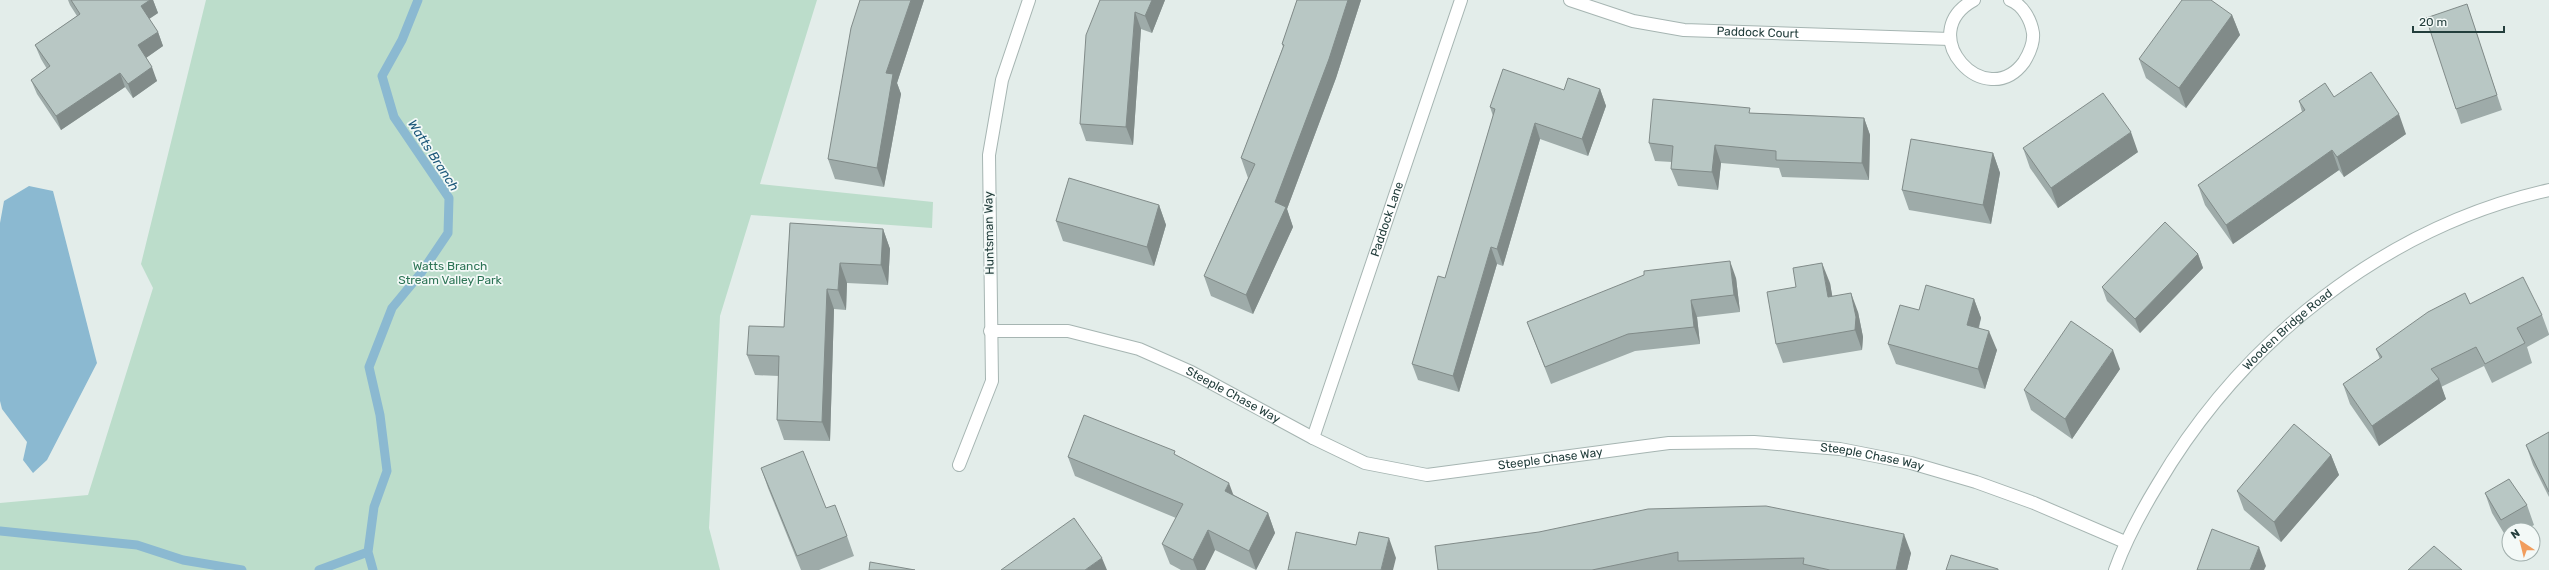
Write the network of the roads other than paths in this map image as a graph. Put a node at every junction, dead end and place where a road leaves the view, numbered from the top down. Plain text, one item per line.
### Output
1 (1029, 0) edge
2 (1461, 0) edge
3 (1570, 0) edge
4 (1974, 0) edge
5 (2010, 0) edge
6 (1950, 39) junction
7 (2549, 190) edge
8 (990, 331) junction
9 (1313, 438) junction
10 (959, 465) dead end
11 (2125, 542) junction
12 (2115, 570) edge

1 - 8 street, Huntsman Way
2 - 9 street, Paddock Lane
3 - 6 street, Paddock Court
4 - 6 street
5 - 6 street
7 - 11 street, Wooden Bridge Road
8 - 9 street, Steeple Chase Way
8 - 10 street, Huntsman Way
9 - 11 street, Steeple Chase Way
11 - 12 street, Wooden Bridge Road

